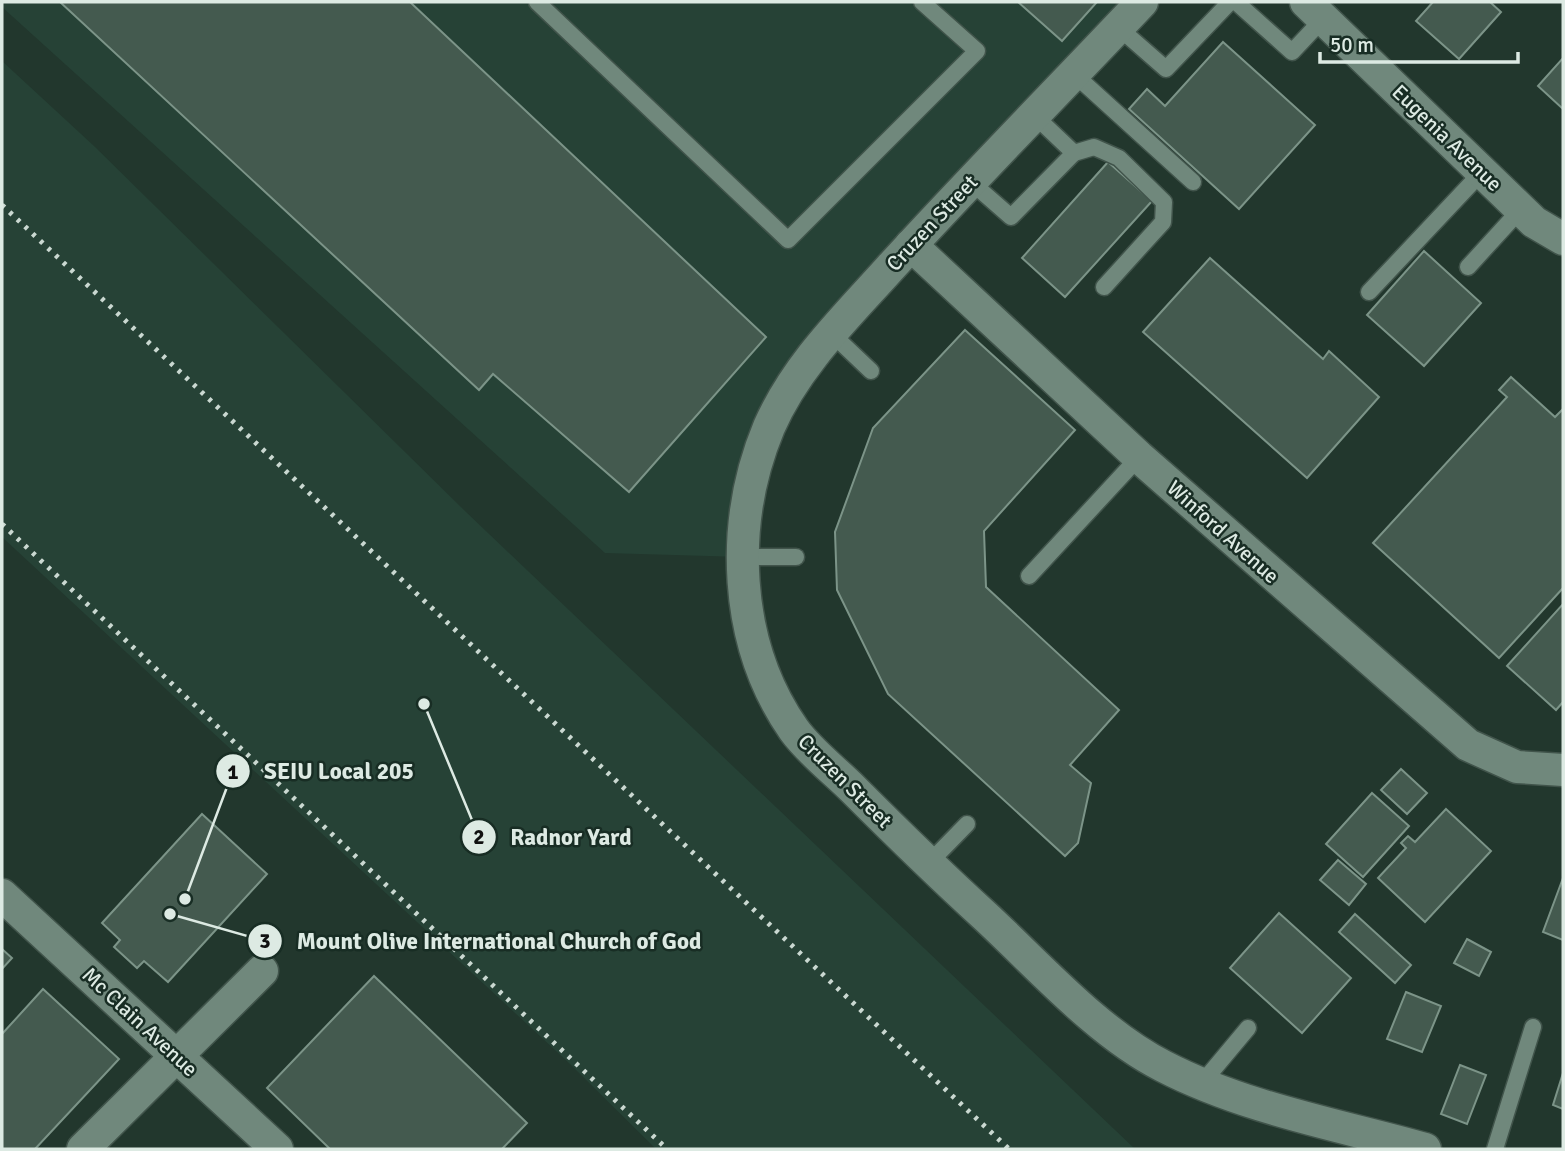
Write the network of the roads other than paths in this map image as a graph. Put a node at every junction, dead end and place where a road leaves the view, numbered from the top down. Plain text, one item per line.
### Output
1 (537, 2) edge
2 (922, 2) edge
3 (1142, 2) edge
4 (1230, 2) edge
5 (1236, 2) edge
6 (1315, 10) edge
7 (1118, 27) junction
8 (1074, 74) junction
9 (1034, 115) junction
10 (1074, 153) junction
11 (1482, 172) junction
12 (971, 182) junction
13 (1193, 182) dead end
14 (1521, 209) junction
15 (1563, 239) edge
16 (911, 245) junction
17 (1468, 267) dead end
18 (1104, 287) dead end
19 (1369, 292) dead end
20 (831, 333) junction
21 (871, 372) dead end
22 (1139, 457) junction
23 (743, 557) junction
24 (796, 557) dead end
25 (1029, 576) dead end
26 (1563, 770) edge
27 (967, 824) dead end
28 (928, 864) junction
29 (2, 895) edge
30 (262, 971) dead end
31 (1533, 1027) dead end
32 (1248, 1028) dead end
33 (176, 1055) junction
34 (1202, 1083) junction
35 (83, 1149) edge
36 (277, 1149) edge
37 (1425, 1149) edge
38 (1495, 1149) edge

1 - 2 lane
3 - 7 street, Cruzen Street
4 - 7 lane
5 - 6 lane
6 - 11 street, Eugenia Avenue
7 - 8 street, Cruzen Street
8 - 9 street, Cruzen Street
8 - 13 lane
9 - 10 lane
9 - 12 street, Cruzen Street
10 - 12 lane
10 - 18 lane
11 - 14 street, Eugenia Avenue
11 - 19 lane
12 - 16 street, Cruzen Street
14 - 15 street, Eugenia Avenue
14 - 17 lane
16 - 20 street, Cruzen Street
16 - 22 street, Winford Avenue
20 - 21 lane
20 - 23 street, Cruzen Street
22 - 25 lane
22 - 26 street, Winford Avenue
23 - 24 lane
23 - 28 street, Cruzen Street
27 - 28 lane
28 - 34 street, Cruzen Street
29 - 33 street, Mc Clain Avenue
30 - 33 street
31 - 38 lane
32 - 34 lane
33 - 35 street
33 - 36 street, Mc Clain Avenue
34 - 37 street, Cruzen Street

